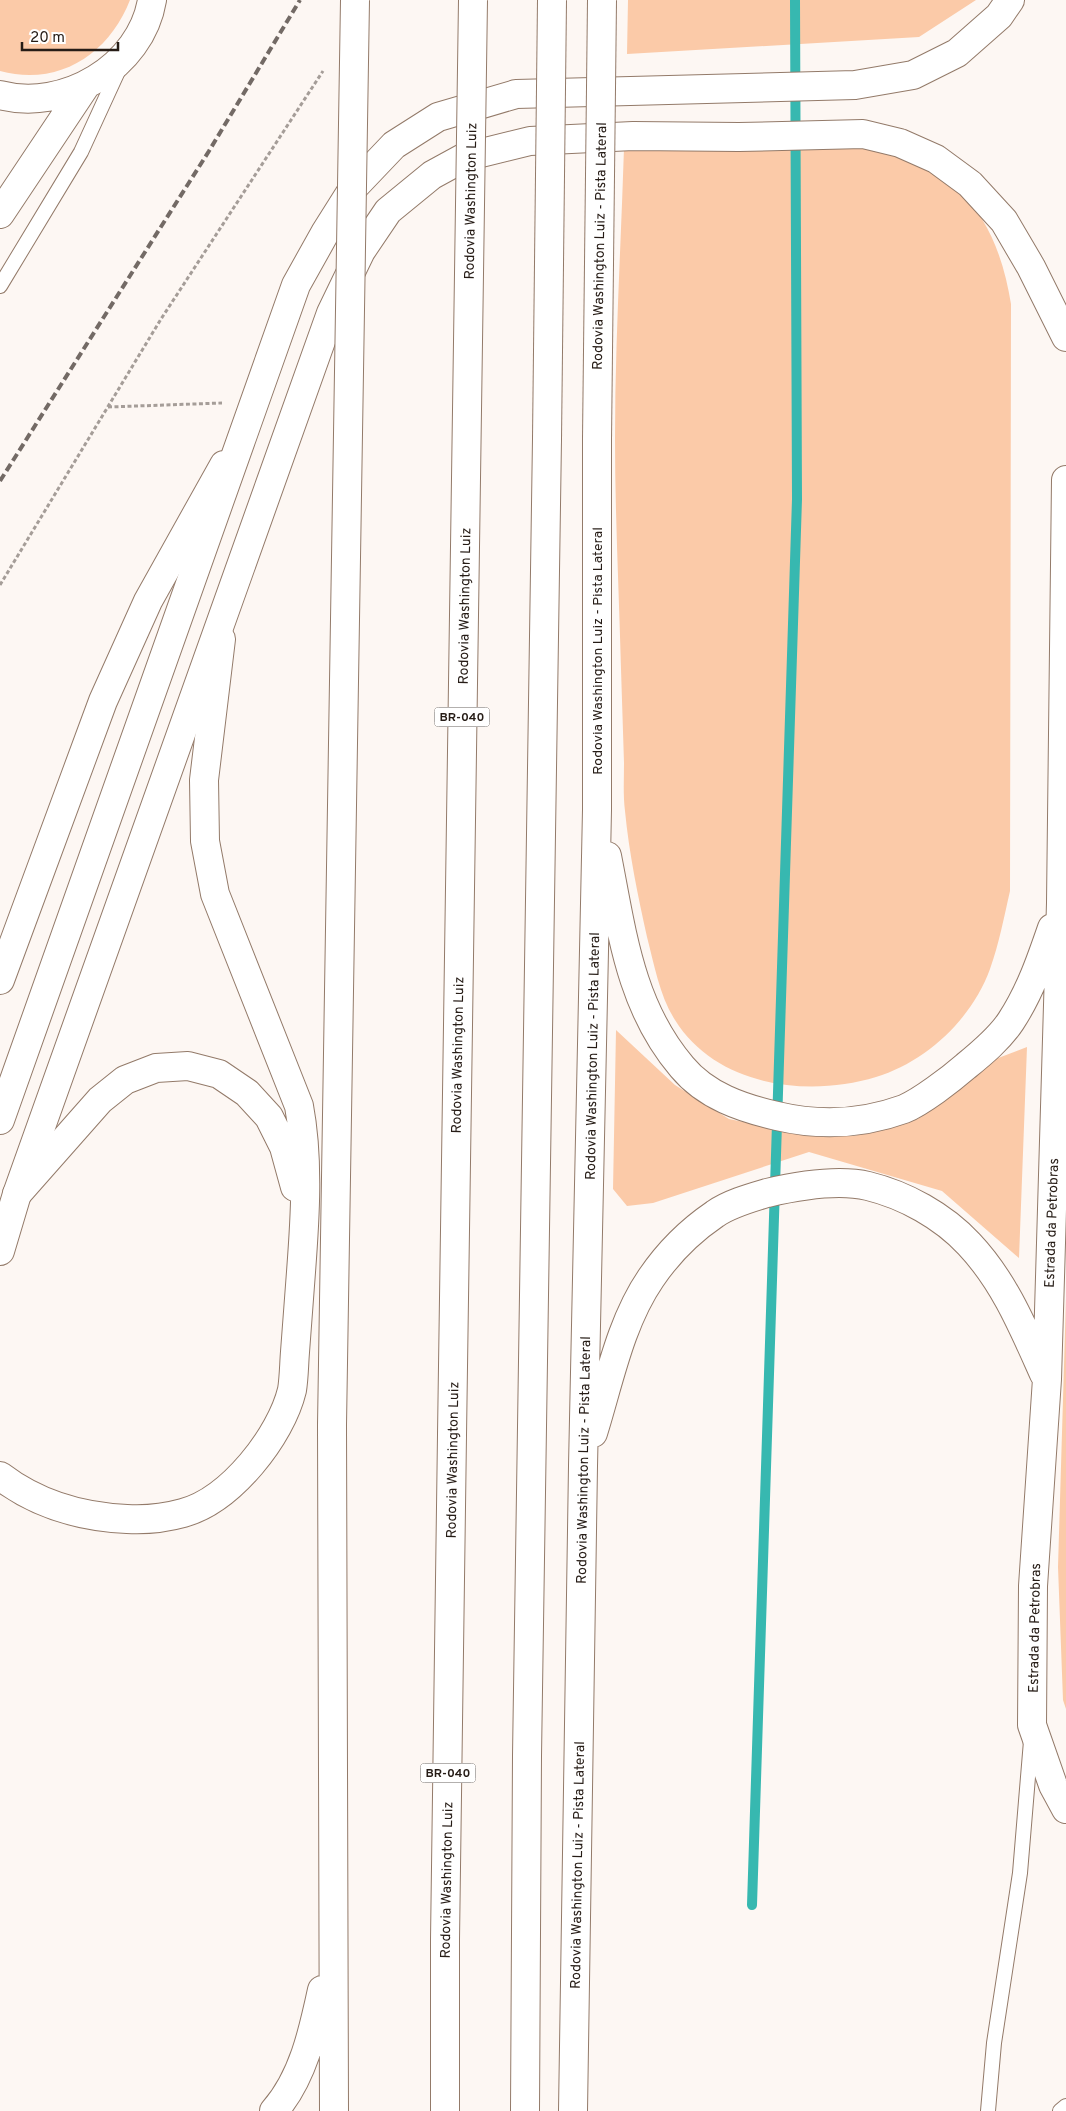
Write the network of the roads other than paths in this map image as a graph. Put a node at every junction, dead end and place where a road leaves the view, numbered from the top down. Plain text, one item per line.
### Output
1 (152, 0) edge
2 (355, 0) edge
3 (473, 0) edge
4 (552, 0) edge
5 (602, 0) edge
6 (1010, 0) edge
7 (127, 52) junction
8 (86, 85) junction
9 (0, 95) edge
10 (0, 214) edge
11 (0, 286) edge
12 (1066, 337) edge
13 (250, 415) junction
14 (1066, 480) edge
15 (223, 615) junction
16 (597, 810) junction
17 (1061, 903) junction
18 (0, 980) edge
19 (0, 1120) edge
20 (17, 1194) junction
21 (303, 1243) junction
22 (0, 1251) edge
23 (1047, 1379) junction
24 (583, 1466) junction
25 (0, 1476) edge
26 (1032, 1725) junction
27 (1066, 1809) edge
28 (334, 1934) junction
29 (1066, 2106) edge
30 (274, 2111) edge
31 (334, 2111) edge
32 (445, 2111) edge
33 (525, 2111) edge
34 (573, 2111) edge
35 (988, 2111) edge
36 (1060, 2111) edge

1 - 7 main road
2 - 28 main road, bridge
3 - 32 main road, Rodovia Washington Luiz / BR-040, bridge
4 - 33 main road, bridge
5 - 16 main road, Rodovia Washington Luiz - Pista Lateral, bridge
6 - 13 main road
7 - 8 main road
7 - 11 lane
8 - 9 main road
8 - 10 main road
12 - 15 main road
13 - 18 main road
13 - 19 main road
14 - 17 main road, Estrada da Petrobras
15 - 20 main road
15 - 21 main road
16 - 17 main road
16 - 24 main road, Rodovia Washington Luiz - Pista Lateral
17 - 23 main road, Estrada da Petrobras
20 - 21 main road
20 - 22 main road
21 - 25 main road
23 - 24 main road
23 - 26 main road, Estrada da Petrobras
24 - 34 main road, Rodovia Washington Luiz - Pista Lateral
26 - 27 main road, Estrada da Petrobras
26 - 35 lane
28 - 30 main road
28 - 31 main road
29 - 36 lane

